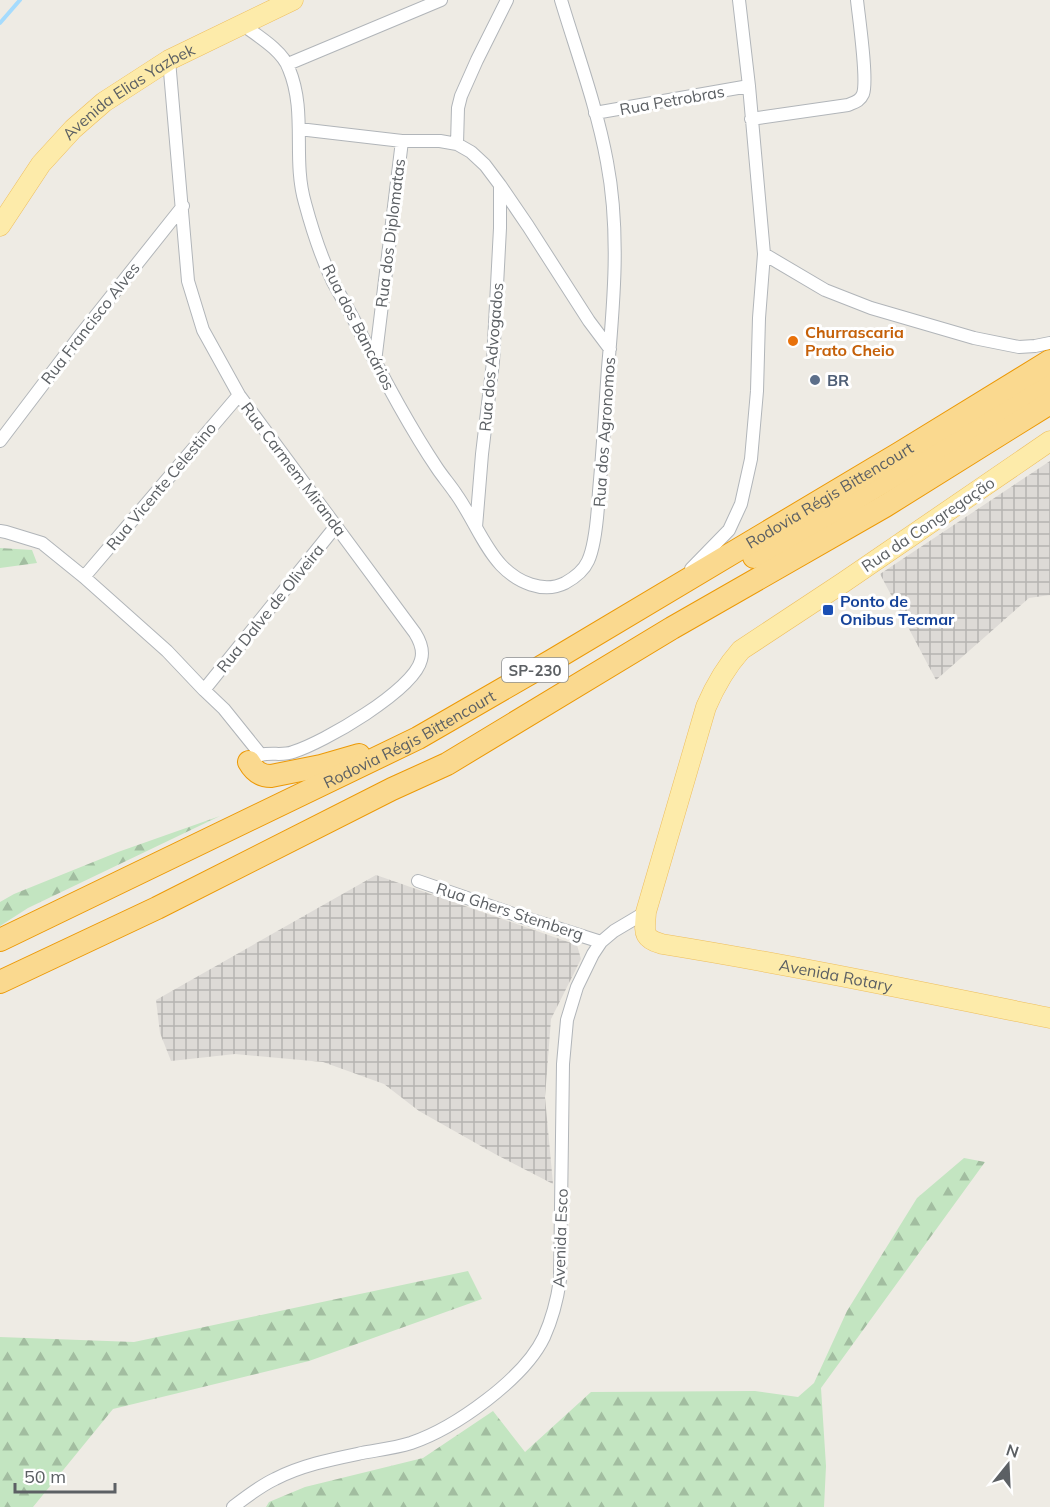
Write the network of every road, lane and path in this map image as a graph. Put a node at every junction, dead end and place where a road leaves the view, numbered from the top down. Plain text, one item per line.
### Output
1 (293, 0) edge
2 (441, 0) edge
3 (507, 0) edge
4 (561, 0) edge
5 (739, 0) edge
6 (857, 0) edge
7 (243, 25) junction
8 (169, 60) junction
9 (288, 64) junction
10 (749, 86) junction
11 (595, 113) junction
12 (751, 119) junction
13 (299, 129) junction
14 (402, 141) junction
15 (457, 144) junction
16 (500, 185) junction
17 (183, 206) junction
18 (0, 226) edge
19 (764, 254) junction
20 (1050, 343) edge
21 (610, 349) junction
22 (1050, 361) edge
23 (375, 362) junction
24 (1050, 382) edge
25 (1012, 384) junction
26 (239, 395) junction
27 (1050, 404) edge
28 (0, 441) edge
29 (1050, 441) edge
30 (336, 526) junction
31 (476, 527) junction
32 (0, 531) edge
33 (501, 565) joint
34 (690, 570) junction
35 (84, 577) junction
36 (654, 600) junction
37 (553, 660) junction
38 (204, 690) junction
39 (418, 738) junction
40 (255, 759) junction
41 (418, 880) dead end
42 (646, 912) junction
43 (0, 940) edge
44 (602, 942) junction
45 (0, 982) edge
46 (1050, 1018) edge
47 (233, 1507) edge

1 - 7 main road, Avenida Elias Yazbek
2 - 9 street
3 - 15 street
4 - 11 street
5 - 10 street
6 - 12 street
7 - 8 main road, Avenida Elias Yazbek
7 - 9 street, Rua dos Bancários
8 - 17 street, Rua Carmem Miranda
8 - 18 main road, Avenida Elias Yazbek
9 - 13 street, Rua dos Bancários
10 - 11 street, Rua Petrobras
10 - 12 street
11 - 21 street
12 - 19 street
13 - 14 street
13 - 23 street, Rua dos Bancários
14 - 15 street
14 - 23 street, Rua dos Diplomatas
15 - 16 street, Rua dos Agronomos
16 - 21 street, Rua dos Agronomos
16 - 31 street, Rua dos Advogados
17 - 26 street, Rua Carmem Miranda
17 - 28 street, Rua Francisco Alves
19 - 20 street
19 - 34 street
21 - 33 street, Rua dos Agronomos
22 - 25 highway, Rodovia Régis Bittencourt / SP-230
23 - 31 street, Rua dos Bancários
24 - 37 highway
25 - 34 highway
25 - 36 highway, Rodovia Régis Bittencourt / SP-230
26 - 30 street, Rua Carmem Miranda
26 - 35 street, Rua Vicente Celestino
27 - 45 highway, SP-230
29 - 42 main road, Rua da Congregação
30 - 38 street, Rua Dalve de Oliveira
30 - 40 street, Rua Carmem Miranda
31 - 33 street, Rua dos Bancários
32 - 35 street
34 - 36 highway
35 - 38 street
36 - 37 highway, Rodovia Régis Bittencourt / SP-230
37 - 39 highway, Rodovia Régis Bittencourt / SP-230
38 - 40 street
39 - 40 highway
39 - 43 highway, Rodovia Régis Bittencourt / SP-230
41 - 44 street, Rua Ghers Stemberg
42 - 44 street, Avenida Esco
42 - 46 main road, Avenida Rotary
44 - 47 street, Avenida Esco

